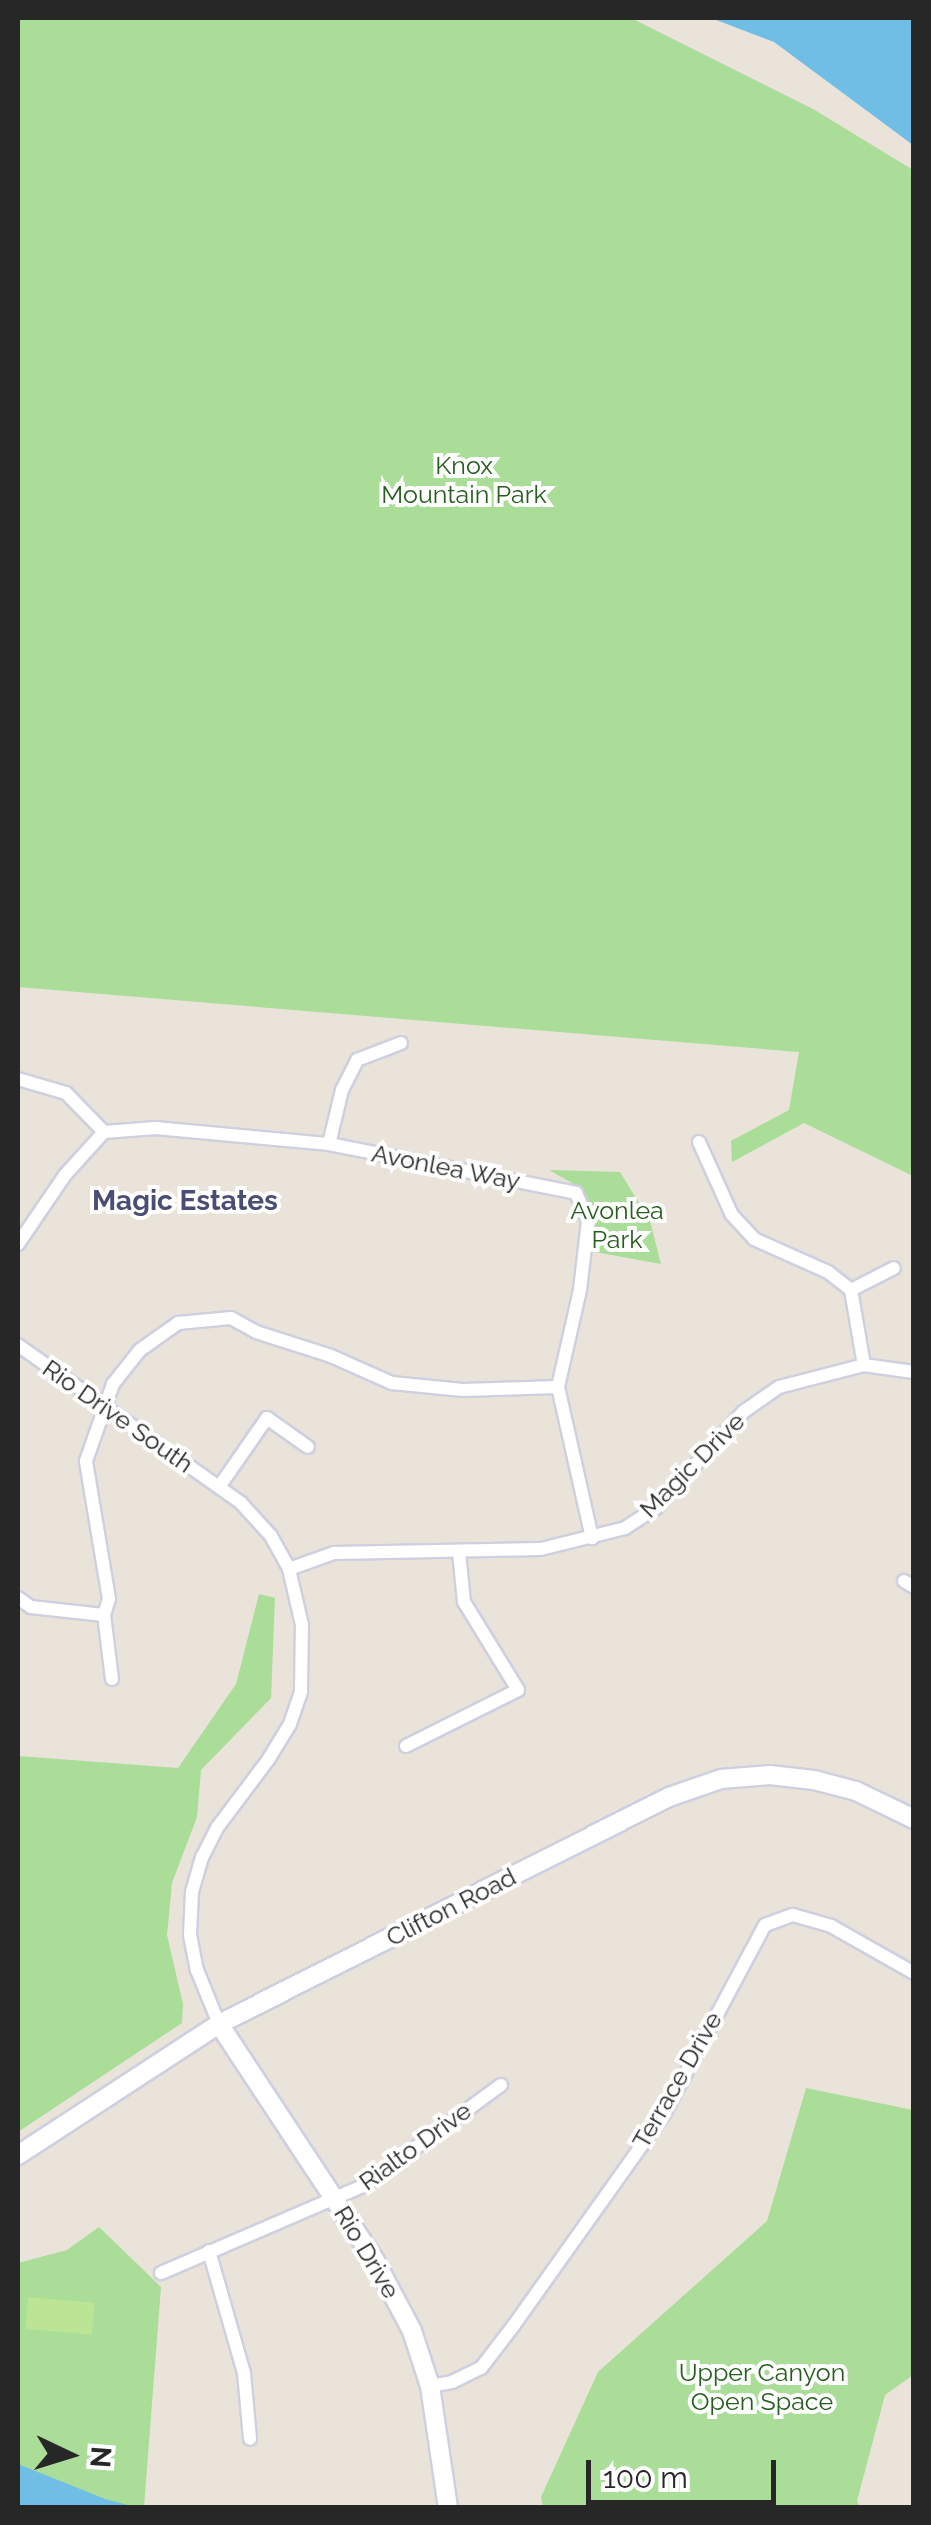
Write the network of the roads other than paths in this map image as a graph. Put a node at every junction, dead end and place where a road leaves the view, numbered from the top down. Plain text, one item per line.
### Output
1 (401, 1043) dead end
2 (18, 1079) edge
3 (104, 1132) junction
4 (699, 1142) dead end
5 (328, 1144) junction
6 (18, 1244) edge
7 (894, 1268) dead end
8 (850, 1290) junction
9 (18, 1345) edge
10 (864, 1366) junction
11 (914, 1372) edge
12 (558, 1387) junction
13 (104, 1406) junction
14 (308, 1447) dead end
15 (219, 1487) junction
16 (592, 1538) junction
17 (458, 1552) junction
18 (289, 1569) junction
19 (18, 1598) edge
20 (104, 1614) junction
21 (112, 1679) dead end
22 (406, 1746) dead end
23 (914, 1819) edge
24 (914, 1973) edge
25 (219, 2024) junction
26 (501, 2085) dead end
27 (18, 2155) edge
28 (335, 2200) junction
29 (208, 2251) junction
30 (161, 2273) dead end
31 (430, 2386) junction
32 (250, 2439) dead end
33 (448, 2508) edge

1 - 5 street
2 - 3 street
3 - 5 street, Avonlea Way
3 - 6 street
4 - 8 street
5 - 12 street, Avonlea Way
7 - 8 street
8 - 10 street
9 - 13 street, Rio Drive South
10 - 11 street, Magic Drive
10 - 16 street, Magic Drive
12 - 13 street
12 - 16 street, Avonlea Way
13 - 15 street, Rio Drive South
13 - 20 street
14 - 15 street, Rio Drive South
15 - 18 street, Rio Drive South
16 - 17 street, Magic Drive
17 - 18 street, Magic Drive
17 - 22 street
18 - 25 street, Rio Drive South
19 - 20 street
20 - 21 street
23 - 25 street, Clifton Road
24 - 31 street, Terrace Drive
25 - 27 street, Clifton Road
25 - 28 street, Rio Drive
26 - 28 street, Rialto Drive
28 - 29 street, Rialto Drive
28 - 31 street, Rio Drive
29 - 30 street, Rialto Drive
29 - 32 street
31 - 33 street, Rio Drive

